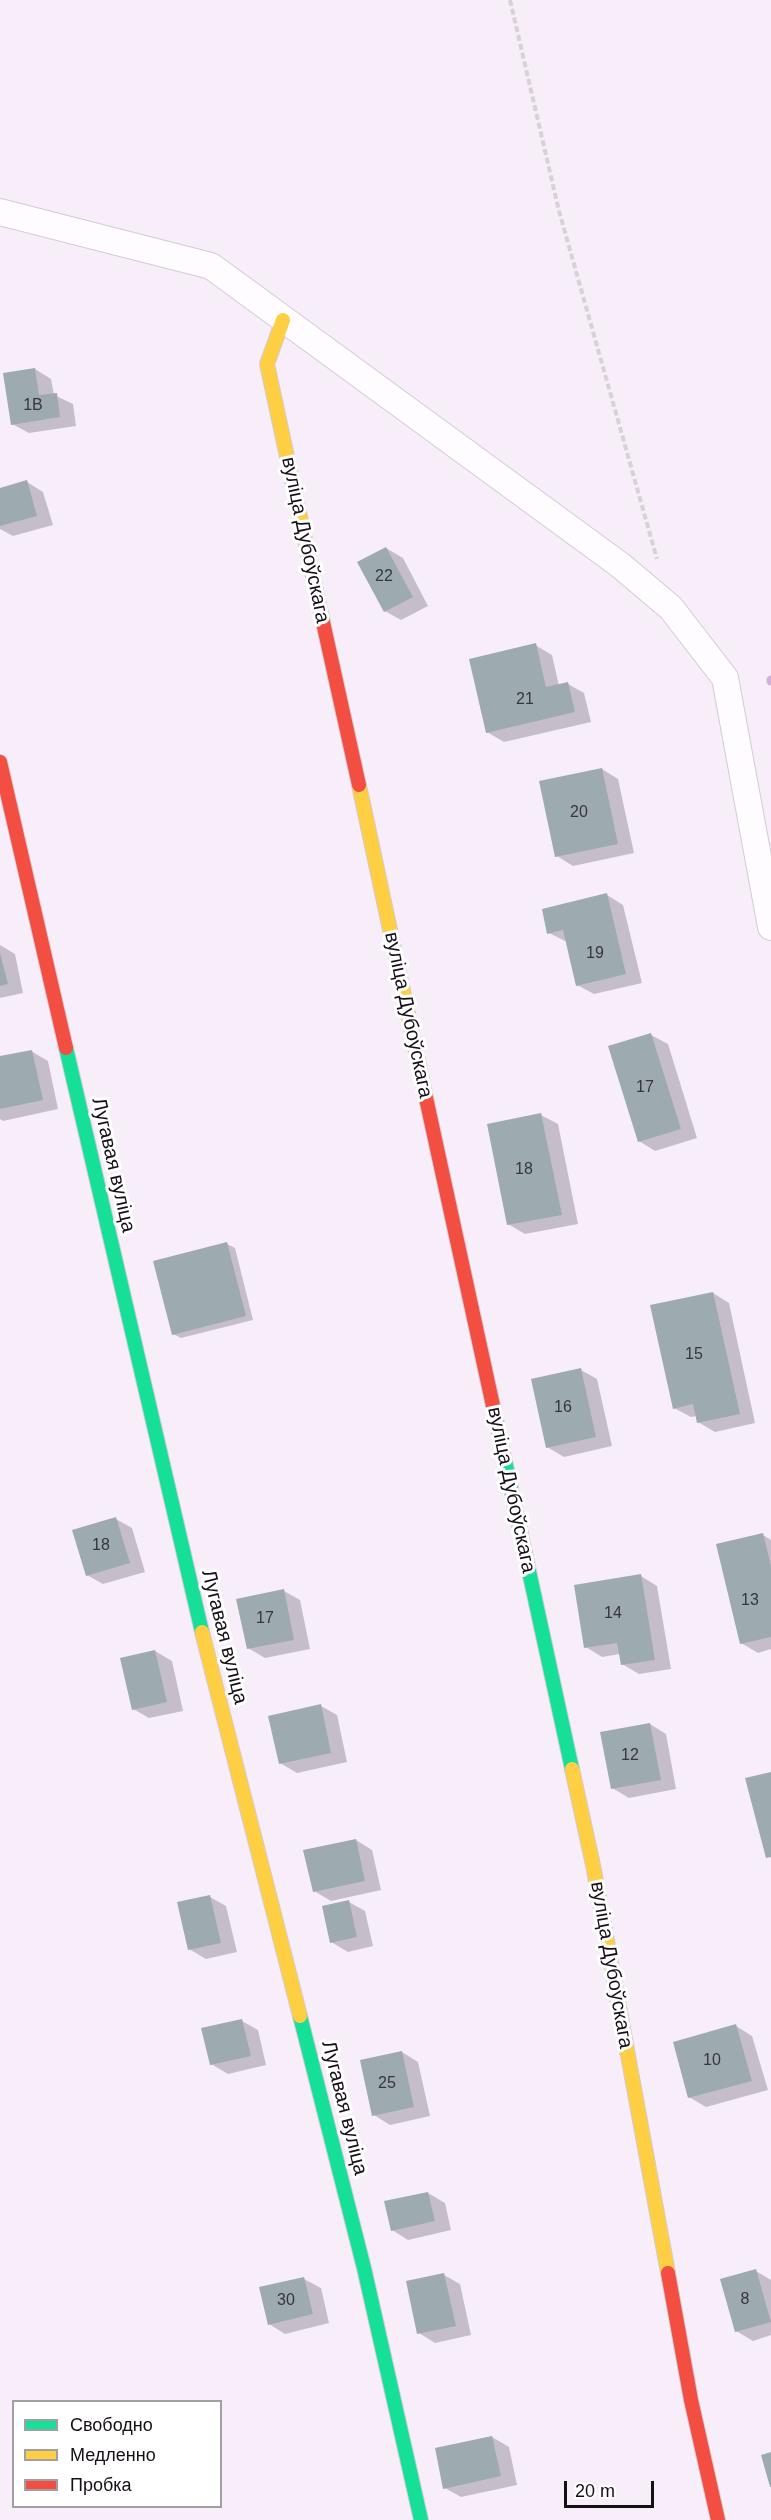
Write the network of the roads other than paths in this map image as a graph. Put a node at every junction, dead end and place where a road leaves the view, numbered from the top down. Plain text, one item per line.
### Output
1 (0, 212) edge
2 (283, 320) junction
3 (0, 762) edge
4 (769, 910) edge
5 (422, 2520) edge
6 (718, 2520) edge

1 - 2 street
2 - 4 street
2 - 6 street, вуліца Дубоўскага
3 - 5 street, Лугавая вуліца

